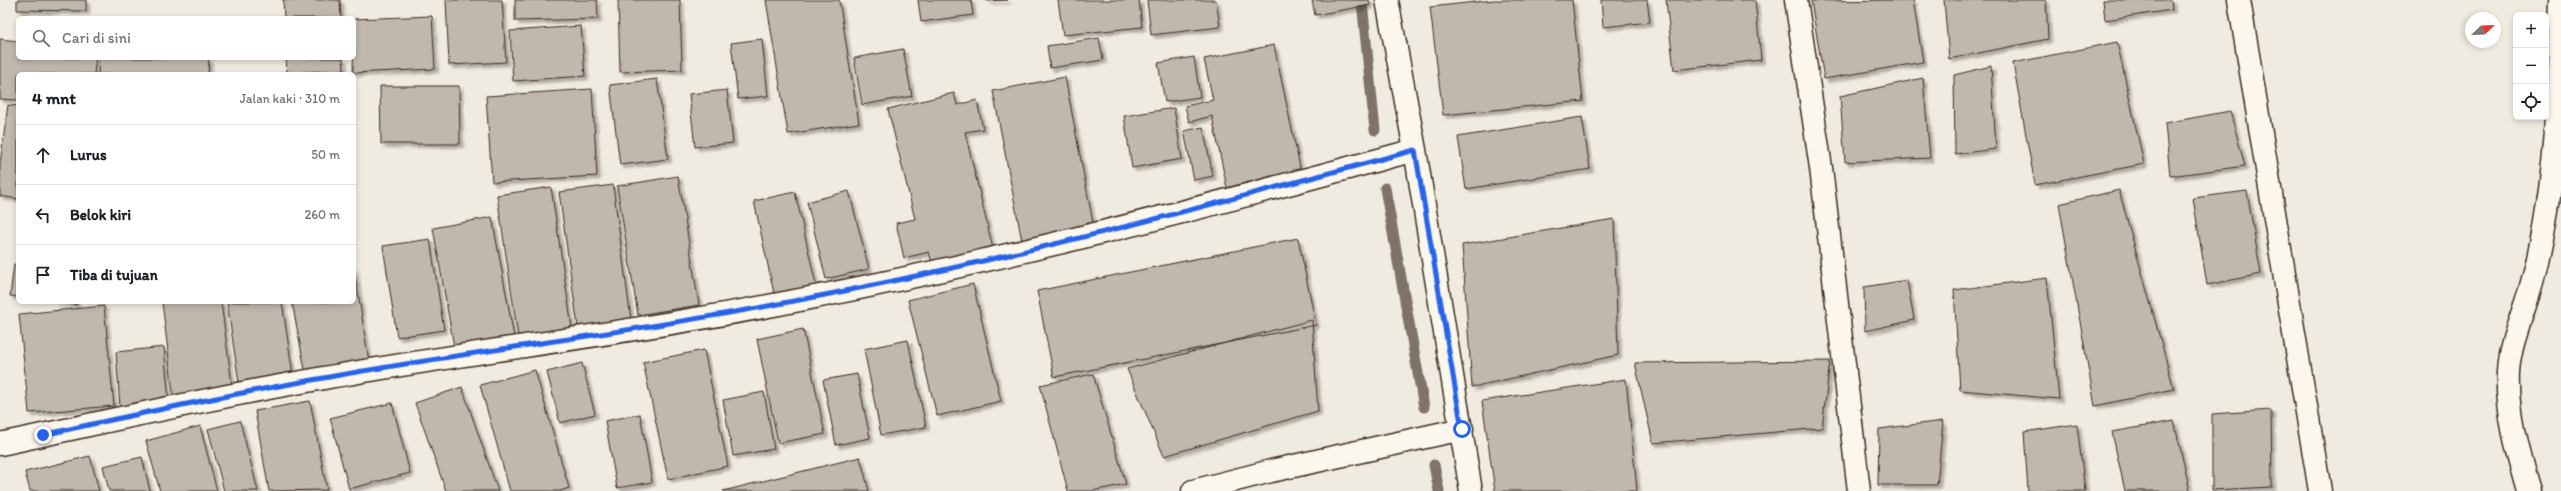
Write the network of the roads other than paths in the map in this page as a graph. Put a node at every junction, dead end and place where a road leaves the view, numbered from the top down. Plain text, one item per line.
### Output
1 (1388, 0) edge
2 (1796, 0) edge
3 (2239, 0) edge
4 (2561, 0) edge
5 (2559, 127) edge
6 (1415, 150) junction
7 (1462, 429) junction
8 (0, 444) edge
9 (1193, 491) edge
10 (1471, 491) edge
11 (1860, 491) edge
12 (2320, 491) edge
13 (2529, 491) edge

1 - 6 street
2 - 11 street
3 - 12 street
4 - 5 street
5 - 13 street
6 - 7 street
6 - 8 street
7 - 9 street
7 - 10 street

